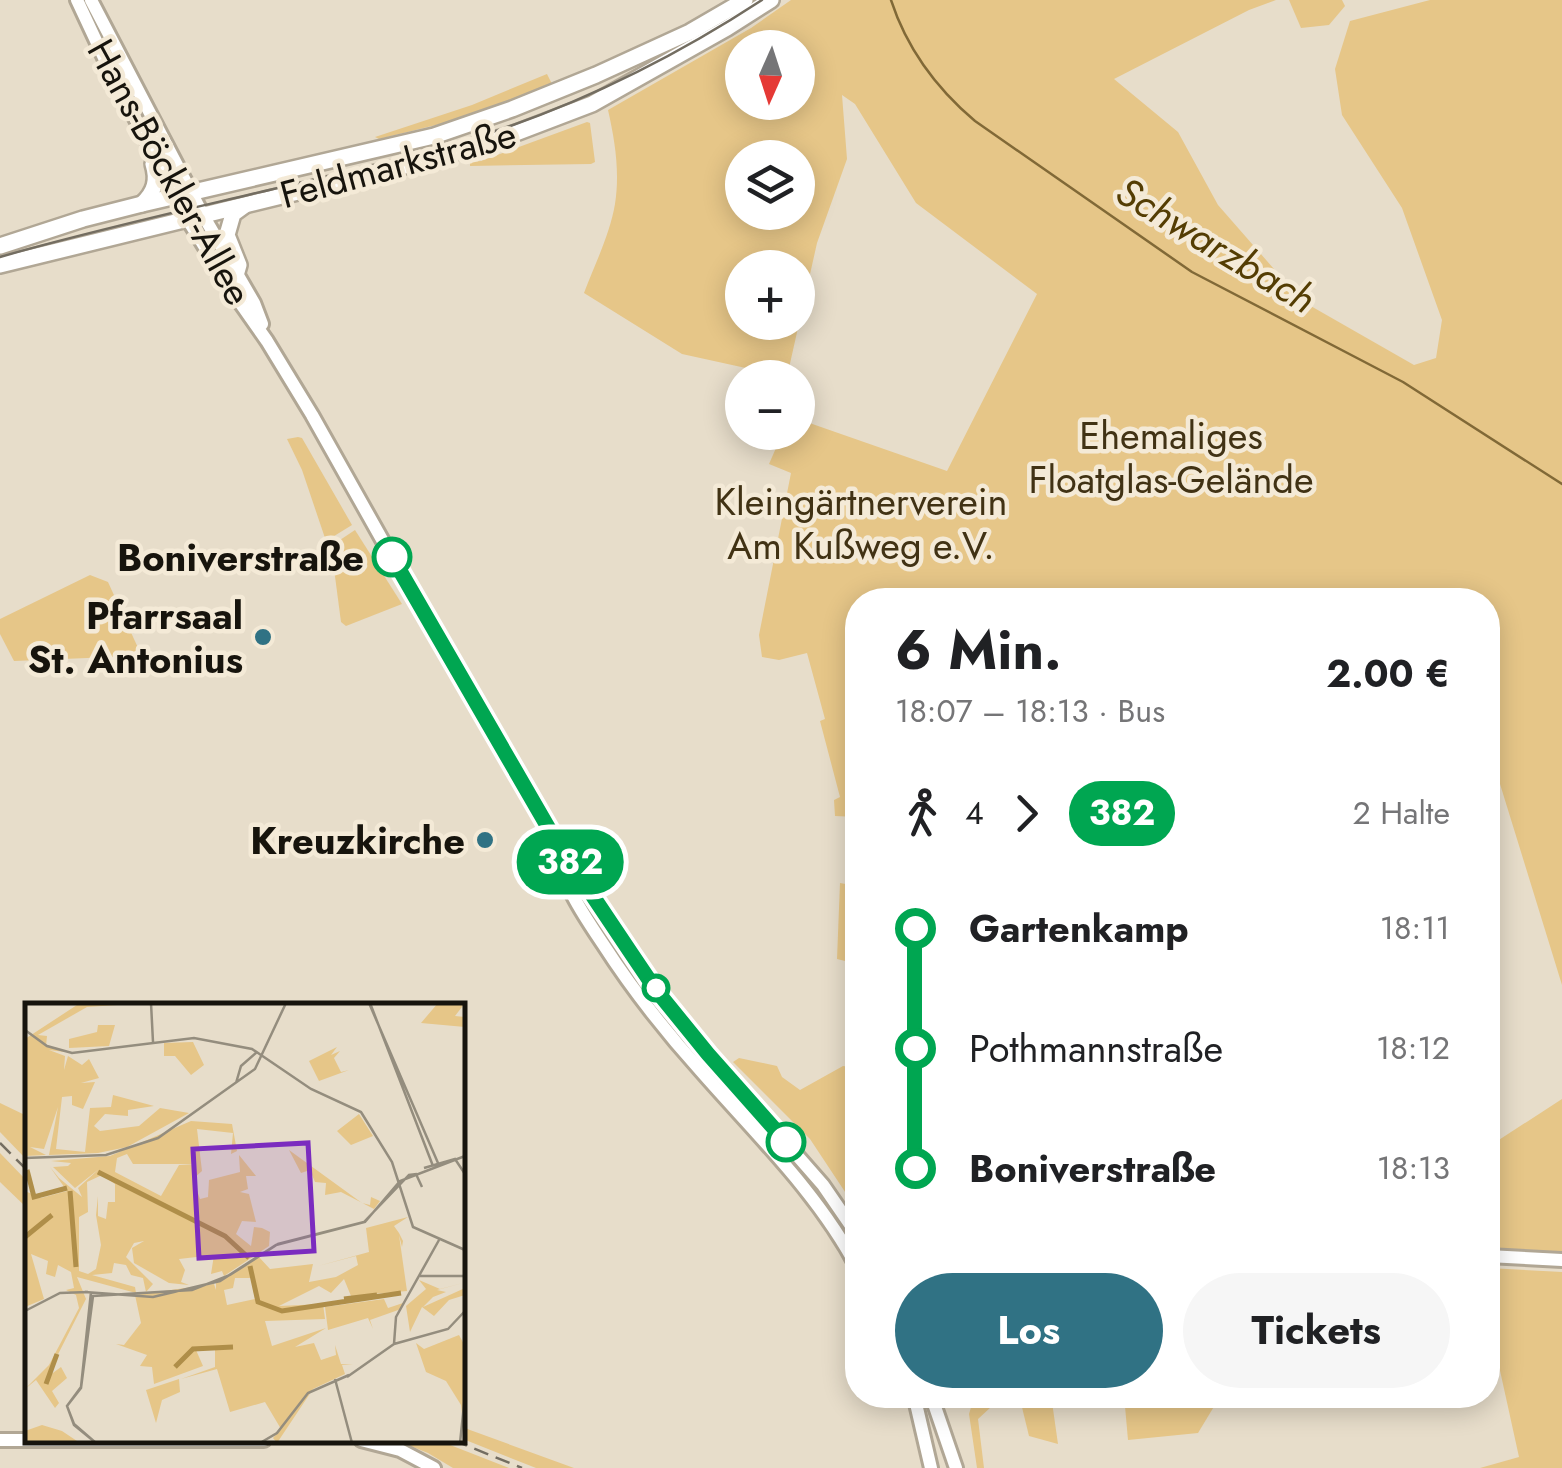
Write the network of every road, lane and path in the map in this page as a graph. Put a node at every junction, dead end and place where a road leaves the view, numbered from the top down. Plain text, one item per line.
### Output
1 (77, 0) edge
2 (91, 0) edge
3 (745, 0) edge
4 (771, 0) edge
5 (156, 156) junction
6 (184, 194) junction
7 (142, 204) junction
8 (246, 205) junction
9 (196, 218) junction
10 (0, 246) edge
11 (0, 266) edge
12 (236, 272) junction
13 (267, 341) junction
14 (556, 841) junction
15 (589, 891) junction
16 (575, 899) junction
17 (845, 1218) edge
18 (845, 1248) edge
19 (1500, 1257) edge
20 (1562, 1260) edge
21 (917, 1408) edge
22 (935, 1408) edge
23 (373, 1443) edge
24 (434, 1468) edge
25 (931, 1468) edge
26 (956, 1468) edge

1 - 5 street, Hans-Böckler-Allee
2 - 6 street, Hans-Böckler-Allee
3 - 6 main road, Feldmarkstraße
4 - 8 main road, Feldmarkstraße
5 - 6 street, Hans-Böckler-Allee
5 - 7 main road
6 - 7 main road, Feldmarkstraße
6 - 9 street, Hans-Böckler-Allee
7 - 10 main road, Feldmarkstraße
8 - 9 main road, Feldmarkstraße
8 - 12 main road
9 - 11 main road, Feldmarkstraße
9 - 12 street, Hans-Böckler-Allee
9 - 13 street, Hans-Böckler-Allee
12 - 13 street, Hans-Böckler-Allee
13 - 14 street, Hans-Böckler-Allee
14 - 15 street, Hans-Böckler-Allee
14 - 16 street, Hans-Böckler-Allee
15 - 16 street
15 - 17 street, Hans-Böckler-Allee
16 - 18 street, Hans-Böckler-Allee
19 - 20 street
21 - 25 street
22 - 26 street
23 - 24 street

